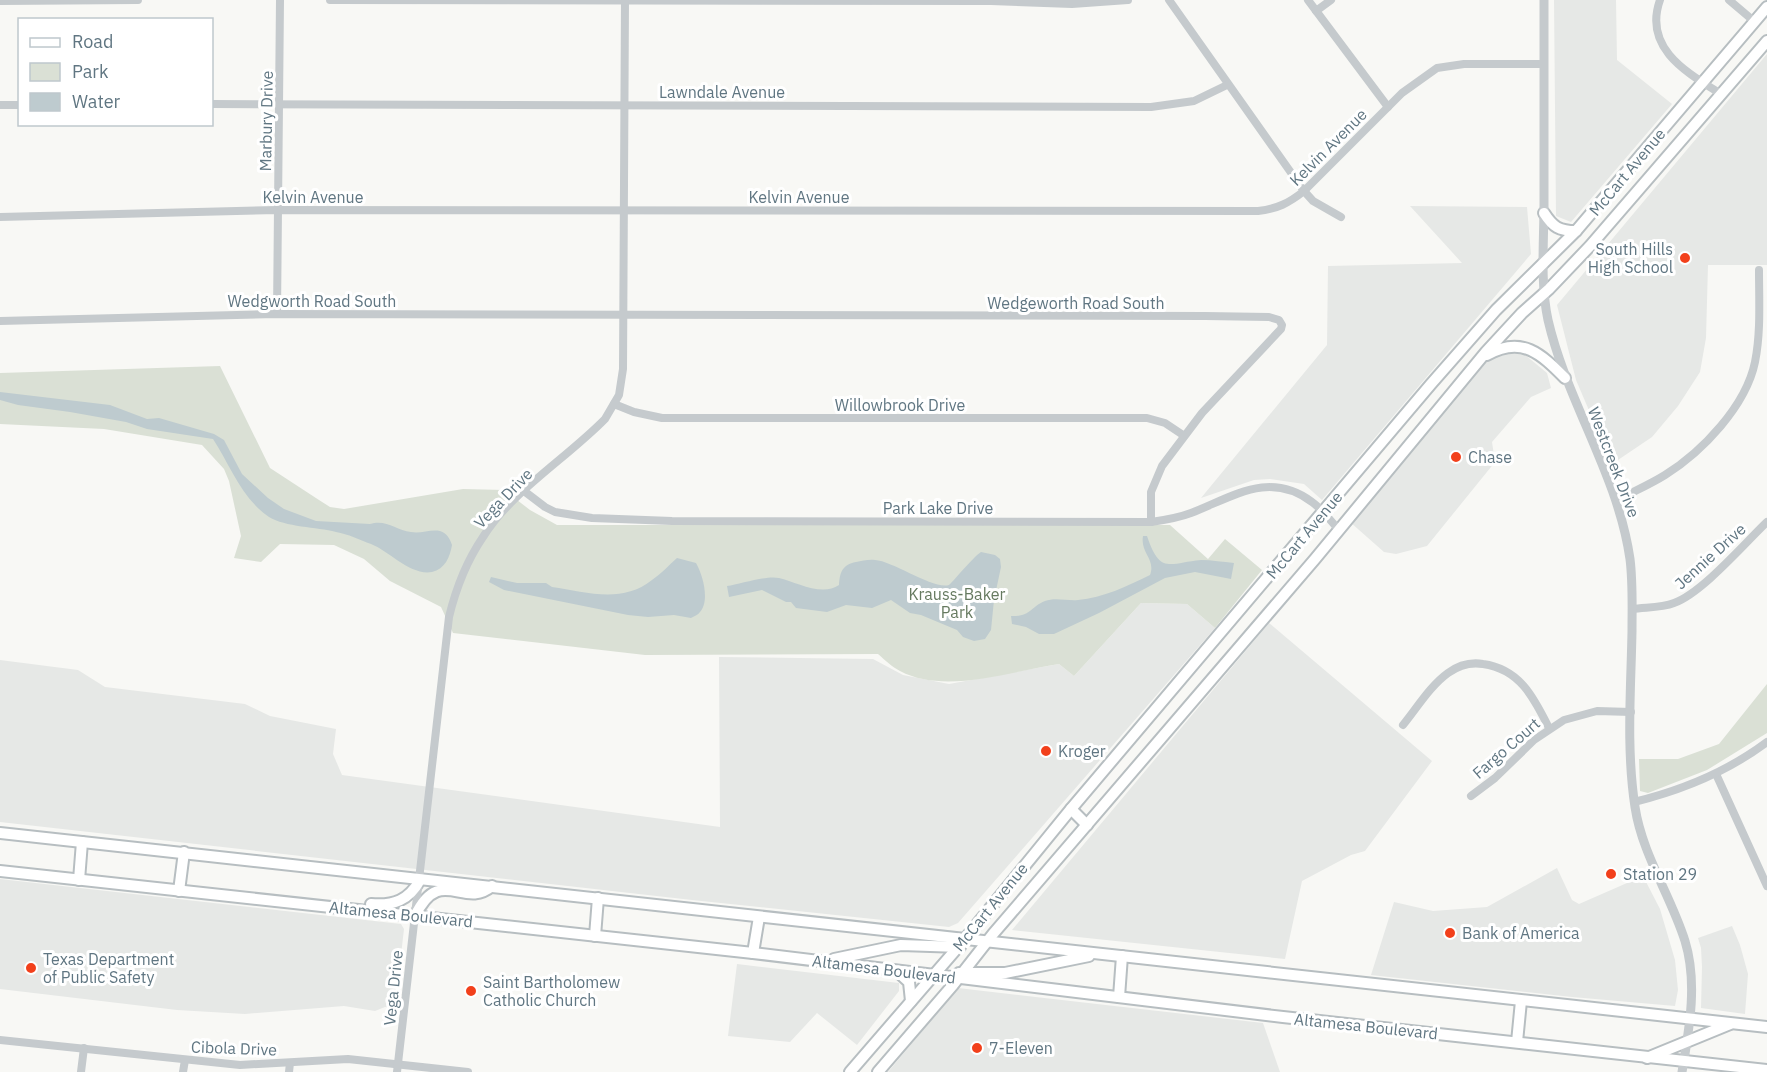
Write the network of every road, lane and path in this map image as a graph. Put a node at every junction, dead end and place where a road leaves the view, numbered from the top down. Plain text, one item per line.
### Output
1 (138, 0) edge
2 (280, 0) edge
3 (330, 0) edge
4 (625, 0) edge
5 (1128, 0) edge
6 (1169, 0) edge
7 (1308, 0) edge
8 (1331, 0) edge
9 (1544, 0) edge
10 (1660, 0) edge
11 (1729, 0) edge
12 (0, 1) edge
13 (991, 1) edge
14 (1767, 7) edge
15 (1316, 11) junction
16 (1755, 22) junction
17 (1767, 41) edge
18 (1544, 64) junction
19 (1703, 83) junction
20 (1227, 85) junction
21 (1721, 94) junction
22 (279, 103) junction
23 (213, 104) edge
24 (0, 105) edge
25 (18, 105) edge
26 (624, 105) junction
27 (1388, 107) junction
28 (1304, 191) junction
29 (278, 210) junction
30 (623, 210) junction
31 (1544, 213) junction
32 (0, 217) edge
33 (1341, 217) dead end
34 (1576, 231) junction
35 (1544, 265) junction
36 (1759, 270) dead end
37 (1544, 293) junction
38 (277, 314) junction
39 (1763, 314) edge
40 (623, 315) junction
41 (0, 321) edge
42 (1479, 360) junction
43 (1565, 378) junction
44 (614, 404) junction
45 (1414, 405) junction
46 (1431, 417) junction
47 (1184, 435) junction
48 (524, 491) junction
49 (1616, 501) junction
50 (1323, 513) junction
51 (1151, 522) junction
52 (1767, 522) edge
53 (1338, 529) junction
54 (1632, 609) junction
55 (1172, 692) junction
56 (1186, 709) junction
57 (1631, 712) junction
58 (1403, 725) dead end
59 (1549, 728) junction
60 (1767, 742) edge
61 (1716, 774) junction
62 (1471, 796) dead end
63 (1634, 802) junction
64 (1071, 809) junction
65 (1087, 825) junction
66 (0, 833) edge
67 (46, 838) junction
68 (0, 839) edge
69 (82, 842) junction
70 (184, 852) junction
71 (0, 871) edge
72 (420, 879) junction
73 (79, 880) junction
74 (492, 886) junction
75 (1767, 886) edge
76 (179, 891) junction
77 (598, 898) junction
78 (333, 907) junction
79 (415, 916) junction
80 (759, 917) junction
81 (595, 936) junction
82 (987, 941) junction
83 (961, 943) junction
84 (753, 953) junction
85 (1098, 954) junction
86 (1122, 956) junction
87 (825, 962) junction
88 (895, 970) junction
89 (933, 975) junction
90 (960, 975) junction
91 (1119, 997) junction
92 (911, 1001) junction
93 (1521, 1001) junction
94 (1690, 1018) junction
95 (1733, 1023) junction
96 (1767, 1027) edge
97 (0, 1040) edge
98 (1687, 1041) junction
99 (1517, 1042) junction
100 (84, 1048) junction
101 (1646, 1058) junction
102 (185, 1060) junction
103 (290, 1063) junction
104 (1683, 1067) edge
105 (398, 1068) edge
106 (1767, 1071) edge
107 (81, 1072) edge
108 (183, 1072) edge
109 (289, 1072) edge
110 (468, 1072) edge
111 (850, 1072) edge
112 (878, 1072) edge

1 - 12 street
2 - 22 street, Marbury Drive
3 - 4 street
4 - 13 street
4 - 26 street, Vega Drive
5 - 13 street
6 - 20 street
7 - 15 street
8 - 15 street
9 - 18 street, Westcreek Drive
10 - 19 street
11 - 16 street
14 - 16 main road, McCart Avenue
15 - 27 street
16 - 19 main road, McCart Avenue
17 - 21 main road, McCart Avenue
18 - 27 street, Kelvin Avenue
18 - 31 street, Westcreek Drive
19 - 21 street
19 - 34 main road, McCart Avenue
20 - 26 street, Lawndale Avenue
20 - 28 street
21 - 37 main road, McCart Avenue
22 - 23 street, Lawndale Avenue
22 - 26 street, Lawndale Avenue
22 - 29 street, Marbury Drive
24 - 25 street
26 - 30 street, Vega Drive
27 - 28 street, Kelvin Avenue
28 - 30 street, Kelvin Avenue
28 - 33 street
29 - 30 street, Kelvin Avenue
29 - 32 street, Kelvin Avenue
29 - 38 street, Marbury Drive
30 - 40 street, Vega Drive
31 - 34 main road
31 - 35 street, Westcreek Drive
34 - 35 main road, McCart Avenue
35 - 37 street, Westcreek Drive
35 - 45 main road, McCart Avenue
36 - 39 street
37 - 42 main road, McCart Avenue
37 - 43 street, Westcreek Drive
38 - 40 street, Wedgworth Road South
38 - 41 street, Wedgworth Road South
39 - 49 street
40 - 44 street, Vega Drive
40 - 47 street, Wedgeworth Road South
42 - 43 main road
42 - 46 main road, McCart Avenue
43 - 49 street, Westcreek Drive
44 - 47 street, Willowbrook Drive
44 - 48 street, Vega Drive
45 - 46 main road
45 - 50 main road, McCart Avenue
46 - 53 main road, McCart Avenue
47 - 51 street, Wedgeworth Road South
48 - 51 street, Park Lake Drive
48 - 72 street, Vega Drive
49 - 54 street, Westcreek Drive
50 - 51 street, Park Lake Drive
50 - 53 street, Park Lake Drive
50 - 55 main road, McCart Avenue
52 - 54 street, Jennie Drive
53 - 56 main road, McCart Avenue
54 - 57 street, Westcreek Drive
55 - 56 main road
55 - 64 main road, McCart Avenue
56 - 65 main road, McCart Avenue
57 - 59 street, Fargo Court
57 - 63 street, Westcreek Drive
58 - 59 street
59 - 62 street, Fargo Court
60 - 61 street
61 - 63 street
61 - 75 street
63 - 94 street, Westcreek Drive
64 - 65 main road
64 - 83 main road, McCart Avenue
65 - 82 main road, McCart Avenue
66 - 67 main road
67 - 68 main road
67 - 69 main road
69 - 70 main road
69 - 73 main road
70 - 72 main road
70 - 76 main road
71 - 73 main road, Altamesa Boulevard
72 - 74 main road
72 - 78 main road
72 - 79 street, Vega Drive
73 - 76 main road, Altamesa Boulevard
74 - 77 main road
74 - 79 main road
76 - 78 main road, Altamesa Boulevard
77 - 80 main road
77 - 81 main road
78 - 79 main road, Altamesa Boulevard
79 - 81 main road, Altamesa Boulevard
79 - 105 street, Vega Drive
80 - 83 main road
80 - 84 main road
81 - 84 main road, Altamesa Boulevard
82 - 83 main road
82 - 85 main road
82 - 90 main road, McCart Avenue
83 - 87 main road
83 - 89 main road, McCart Avenue
84 - 87 main road, Altamesa Boulevard
85 - 86 main road
85 - 90 main road
86 - 91 main road
86 - 93 main road
87 - 88 main road, Altamesa Boulevard
88 - 89 main road, Altamesa Boulevard
88 - 92 main road
89 - 90 main road, Altamesa Boulevard
89 - 92 main road, McCart Avenue
90 - 91 main road, Altamesa Boulevard
90 - 112 main road, McCart Avenue
91 - 99 main road, Altamesa Boulevard
92 - 111 main road, McCart Avenue
93 - 94 main road
93 - 99 main road
94 - 95 main road
94 - 98 street, Westcreek Drive
95 - 96 main road
95 - 98 main road
97 - 100 street, Cibola Drive
98 - 101 main road
98 - 104 street, Westcreek Drive
99 - 101 main road, Altamesa Boulevard
100 - 102 street, Cibola Drive
100 - 107 street
101 - 104 main road, Altamesa Boulevard
102 - 103 street, Cibola Drive
102 - 108 street
103 - 105 street, Cibola Drive
103 - 109 street
104 - 106 main road, Altamesa Boulevard
105 - 110 street, Cibola Drive

